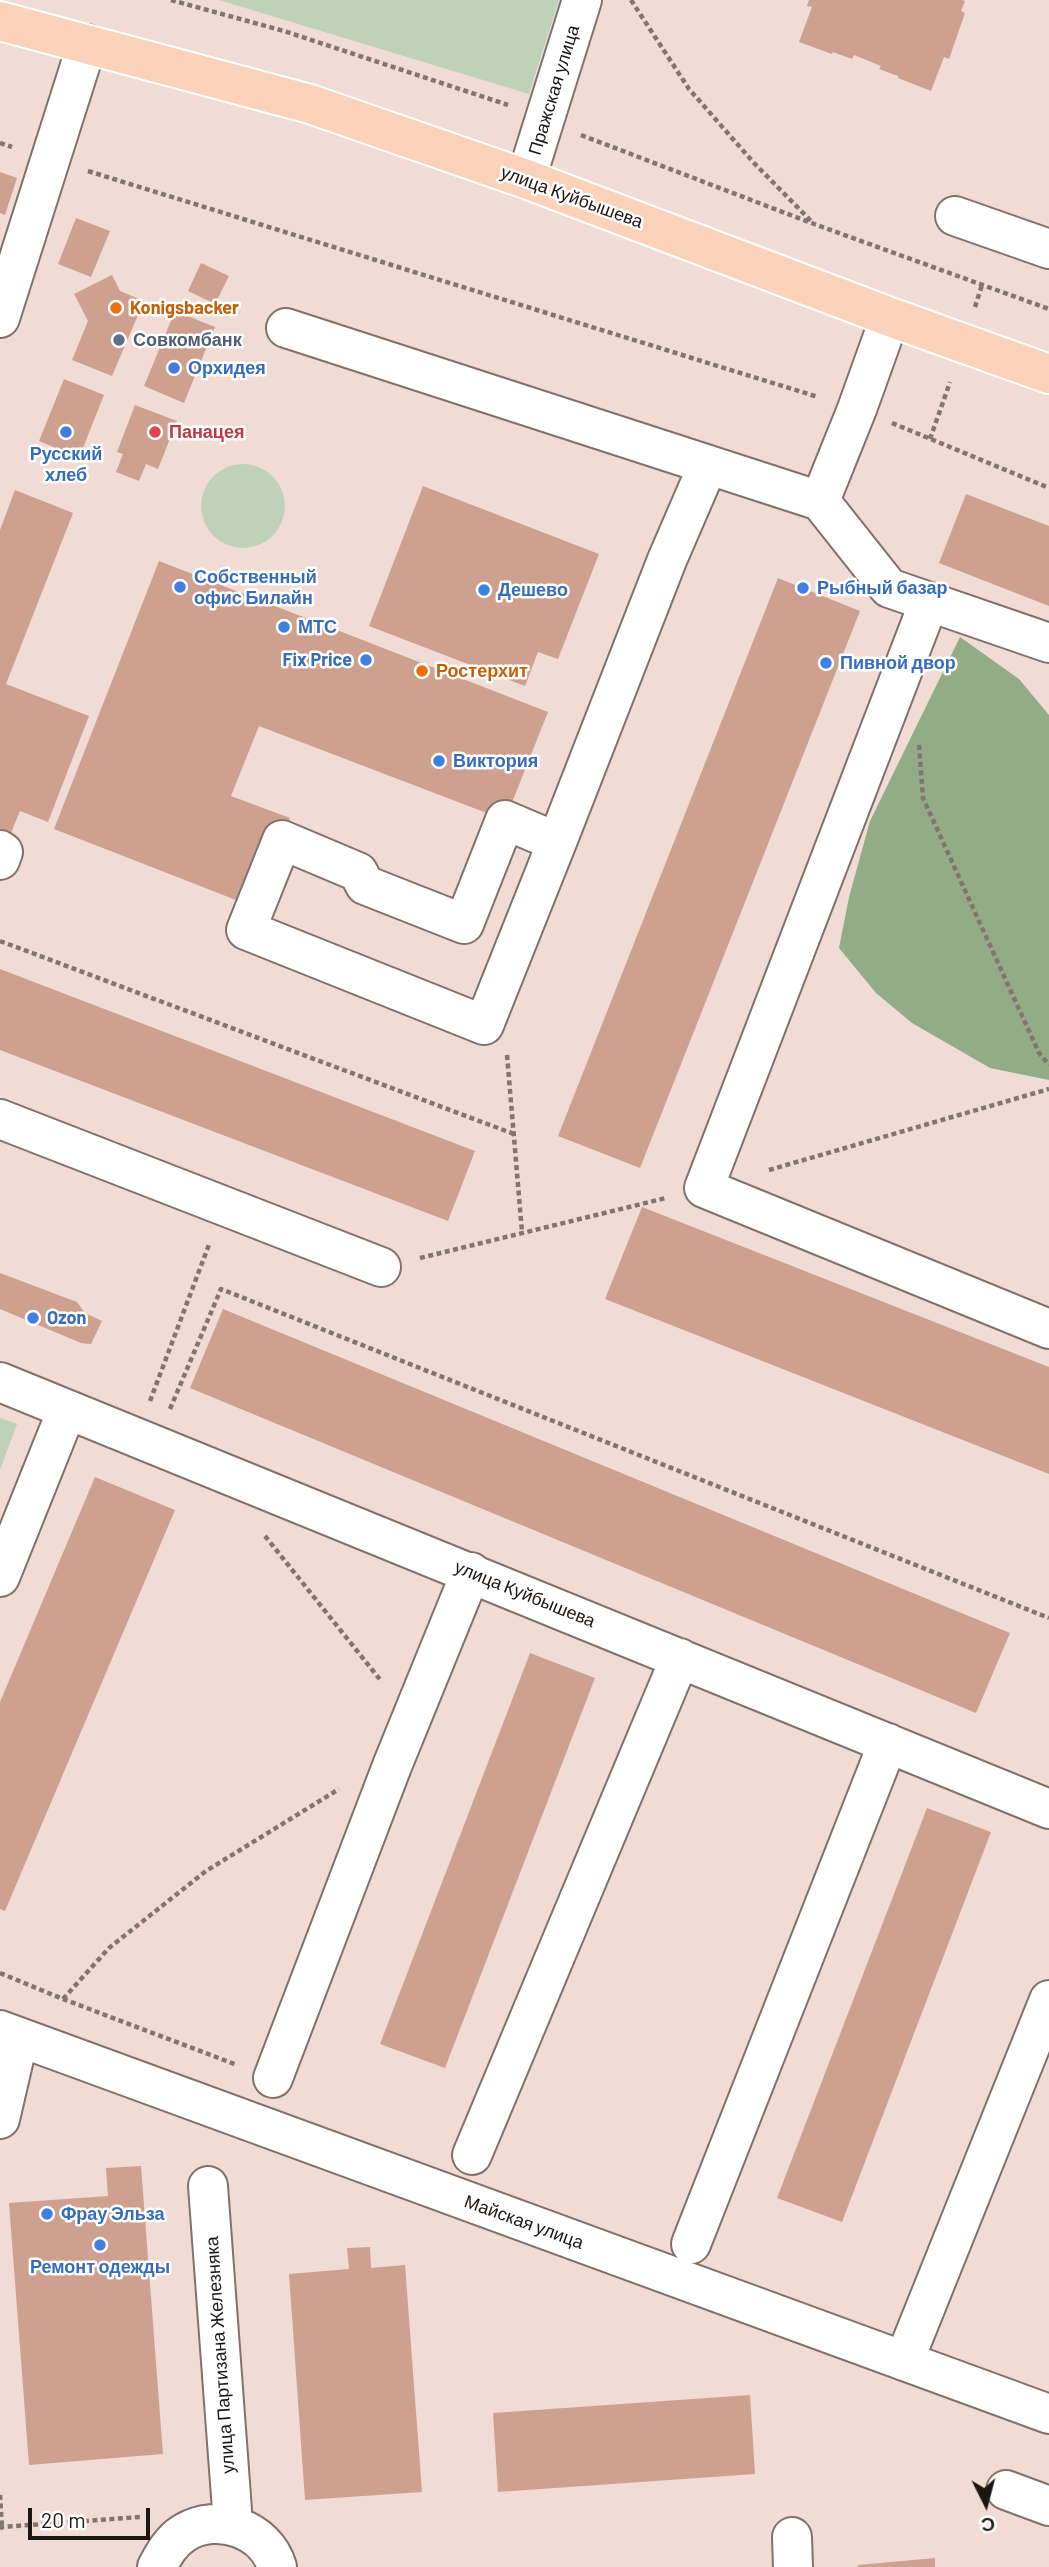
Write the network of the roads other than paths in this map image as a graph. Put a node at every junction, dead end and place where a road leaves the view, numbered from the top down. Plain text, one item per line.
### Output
1 (582, 0) edge
2 (0, 21) edge
3 (87, 44) junction
4 (526, 179) junction
5 (955, 216) dead end
6 (1049, 249) edge
7 (890, 317) junction
8 (0, 318) edge
9 (286, 328) dead end
10 (1049, 374) edge
11 (708, 465) junction
12 (820, 501) junction
13 (929, 602) junction
14 (1049, 643) edge
15 (557, 842) junction
16 (0, 850) edge
17 (0, 860) edge
18 (0, 1119) edge
19 (381, 1267) road end
20 (1049, 1329) edge
21 (0, 1382) edge
22 (67, 1410) junction
23 (471, 1572) junction
24 (0, 1577) edge
25 (680, 1658) junction
26 (888, 1743) junction
27 (1049, 1809) edge
28 (1049, 2000) edge
29 (10, 2033) edge
30 (273, 2078) road end
31 (0, 2119) edge
32 (472, 2155) dead end
33 (208, 2186) dead end
34 (691, 2245) dead end
35 (904, 2361) junction
36 (1049, 2414) edge
37 (1006, 2490) dead end
38 (1049, 2506) edge
39 (229, 2524) junction
40 (157, 2567) edge
41 (277, 2567) edge

1 - 4 street, Пражская улица
2 - 3 main road, улица Куйбышева
3 - 4 main road, улица Куйбышева
3 - 8 street
4 - 7 main road, улица Куйбышева
5 - 6 street
7 - 10 main road, улица Куйбышева
7 - 12 street
9 - 11 street
11 - 12 street
11 - 15 street
12 - 13 street
13 - 14 street
13 - 20 street
15 - 15 street
16 - 17 street
18 - 19 street
21 - 22 street, улица Куйбышева
22 - 23 street, улица Куйбышева
22 - 24 street
23 - 25 street, улица Куйбышева
23 - 30 street
25 - 26 street, улица Куйбышева
25 - 32 street
26 - 27 street, улица Куйбышева
26 - 34 street
28 - 35 street
29 - 31 street
29 - 35 street, Майская улица
33 - 39 street, улица Партизана Железняка
35 - 36 street, Майская улица
37 - 38 street
39 - 40 street
39 - 41 street

